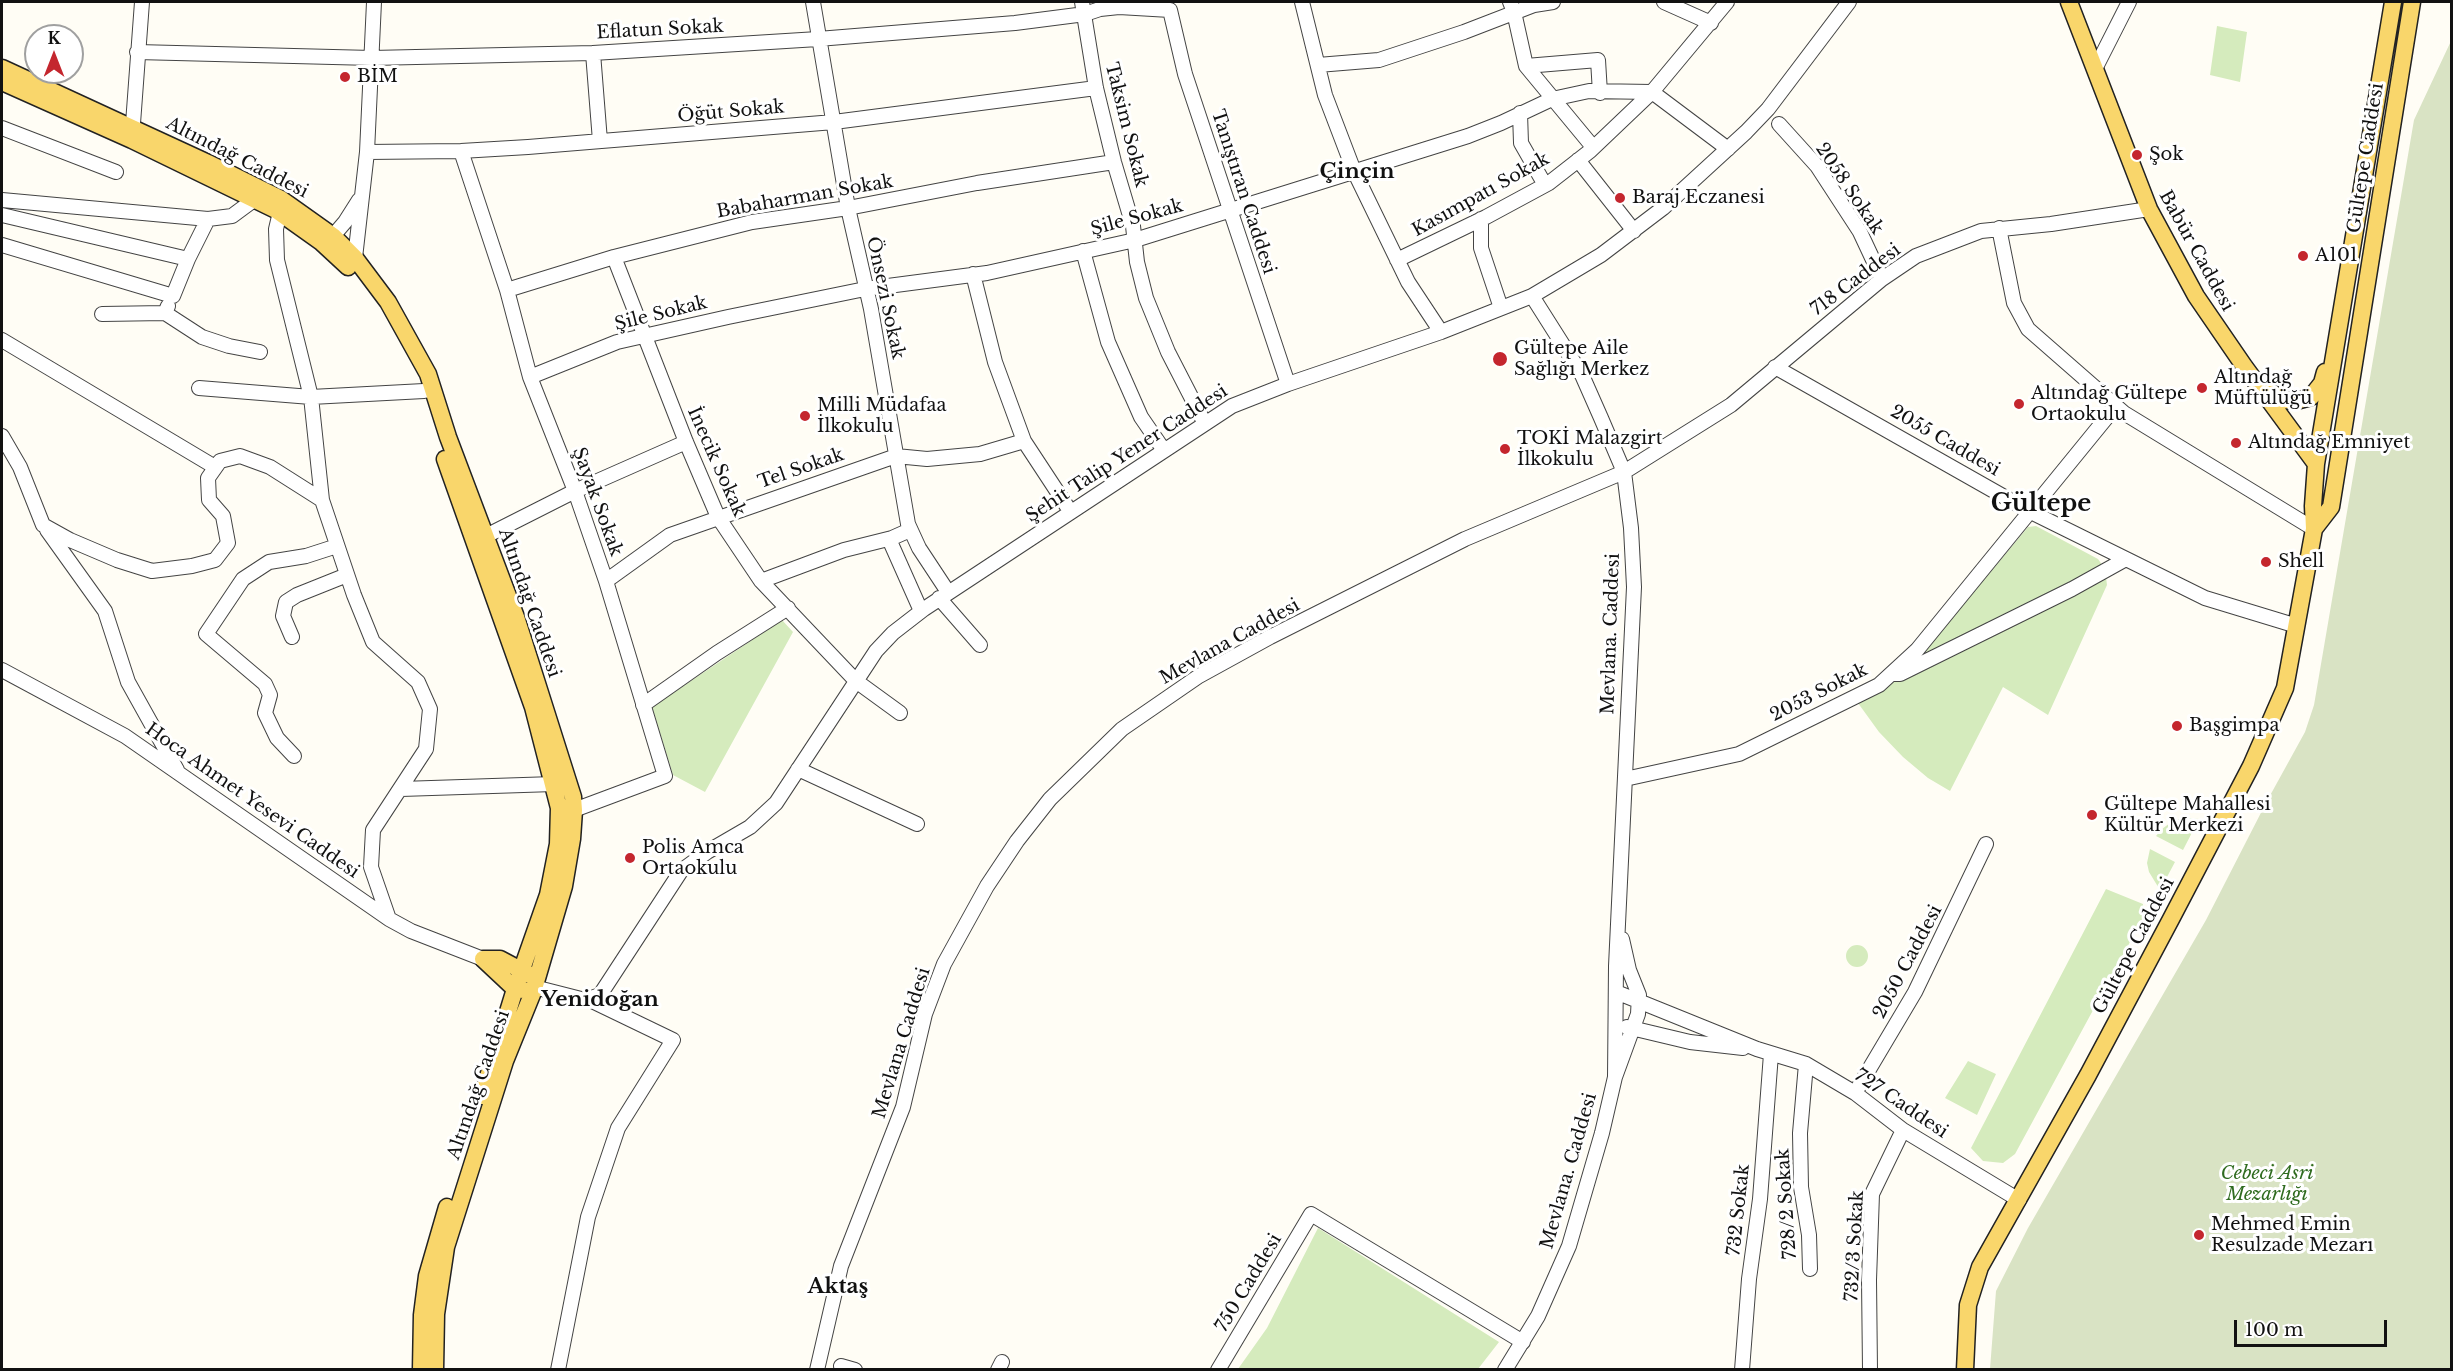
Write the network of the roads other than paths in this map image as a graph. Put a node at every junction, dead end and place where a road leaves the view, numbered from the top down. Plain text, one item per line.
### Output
1 (142, 2) edge
2 (374, 2) edge
3 (813, 2) edge
4 (1302, 2) edge
5 (1553, 2) edge
6 (1664, 2) edge
7 (1727, 2) edge
8 (1849, 2) edge
9 (2069, 2) edge
10 (2129, 2) edge
11 (2393, 2) edge
12 (2412, 2) edge
13 (1174, 6) edge
14 (1512, 7) edge
15 (1084, 8) edge
16 (1711, 23) junction
17 (818, 39) junction
18 (137, 52) junction
19 (593, 53) junction
20 (372, 58) junction
21 (1318, 64) junction
22 (1526, 66) junction
23 (2096, 67) junction
24 (2, 68) edge
25 (2, 82) edge
26 (1096, 88) junction
27 (1652, 92) junction
28 (1600, 93) junction
29 (1552, 99) junction
30 (1520, 113) junction
31 (834, 122) junction
32 (1779, 124) dead end
33 (2, 128) edge
34 (132, 134) junction
35 (600, 141) junction
36 (1593, 147) junction
37 (1728, 149) junction
38 (461, 151) junction
39 (367, 152) junction
40 (1578, 160) junction
41 (1114, 162) junction
42 (1354, 171) junction
43 (116, 172) dead end
44 (1545, 185) junction
45 (361, 195) junction
46 (255, 199) junction
47 (2, 200) edge
48 (848, 208) junction
49 (2149, 209) junction
50 (1230, 210) junction
51 (280, 212) junction
52 (2, 215) edge
53 (208, 219) junction
54 (1481, 219) junction
55 (1999, 228) junction
56 (1634, 231) junction
57 (327, 239) junction
58 (1135, 240) junction
59 (2, 245) edge
60 (1083, 251) junction
61 (614, 256) junction
62 (355, 258) junction
63 (188, 259) junction
64 (1397, 260) junction
65 (973, 274) junction
66 (1882, 279) junction
67 (865, 289) junction
68 (507, 290) junction
69 (173, 296) junction
70 (1532, 296) junction
71 (1501, 309) junction
72 (165, 313) junction
73 (102, 314) dead end
74 (1441, 332) junction
75 (644, 336) junction
76 (2, 343) edge
77 (260, 351) dead end
78 (2332, 363) junction
79 (1776, 367) junction
80 (530, 376) junction
81 (1288, 384) junction
82 (2259, 387) junction
83 (199, 388) dead end
84 (424, 391) junction
85 (311, 397) junction
86 (2116, 406) junction
87 (1204, 422) junction
88 (2, 436) edge
89 (1024, 441) junction
90 (686, 442) junction
91 (1163, 449) junction
92 (896, 456) junction
93 (2316, 464) junction
94 (216, 467) junction
95 (1624, 472) junction
96 (575, 491) junction
97 (322, 501) junction
98 (1070, 511) junction
99 (2031, 512) junction
100 (718, 517) junction
101 (43, 525) junction
102 (2314, 529) junction
103 (910, 530) junction
104 (486, 536) junction
105 (889, 539) junction
106 (337, 546) junction
107 (2126, 559) junction
108 (347, 575) junction
109 (606, 581) junction
110 (761, 581) junction
111 (944, 595) junction
112 (788, 609) junction
113 (921, 610) junction
114 (2297, 626) junction
115 (292, 637) dead end
116 (980, 645) dead end
117 (2, 670) edge
118 (1890, 674) junction
119 (856, 681) junction
120 (643, 705) junction
121 (900, 713) dead end
122 (294, 756) dead end
123 (798, 769) junction
124 (179, 774) junction
125 (1625, 779) junction
126 (554, 784) junction
127 (401, 789) junction
128 (574, 810) junction
129 (917, 824) dead end
130 (1986, 844) dead end
131 (389, 919) junction
132 (1619, 926) junction
133 (483, 959) junction
134 (532, 982) junction
135 (515, 988) junction
136 (1616, 992) junction
137 (590, 1000) junction
138 (1640, 1001) junction
139 (1616, 1027) junction
140 (1634, 1028) junction
141 (1757, 1049) junction
142 (1772, 1054) junction
143 (1806, 1064) junction
144 (1615, 1077) junction
145 (1856, 1093) junction
146 (1903, 1130) junction
147 (2019, 1200) junction
148 (1810, 1269) dead end
149 (1523, 1342) junction
150 (842, 1366) dead end
151 (422, 1370) edge
152 (435, 1370) edge
153 (558, 1370) edge
154 (817, 1370) edge
155 (855, 1370) edge
156 (1218, 1370) edge
157 (1505, 1370) edge
158 (1742, 1370) edge
159 (1870, 1370) edge
160 (1965, 1370) edge

1 - 18 street
2 - 20 street
3 - 17 street, Önsezi Sokak
4 - 21 street
5 - 14 street
6 - 16 street
7 - 16 street, Kasımpatı Sokak
8 - 37 street, Şehit Talip Yener Caddesi
9 - 23 main road, Babür Caddesi
10 - 23 street
11 - 78 main road, Gültepe Caddesi
12 - 102 main road, Gültepe Caddesi
13 - 15 street, Eflatun Sokak
13 - 50 street, Tanıştıran Caddesi
14 - 21 street
14 - 22 street
15 - 17 street, Eflatun Sokak
15 - 26 street, Taksim Sokak
16 - 27 street, Kasımpatı Sokak
17 - 19 street, Eflatun Sokak
17 - 31 street, Önsezi Sokak
18 - 20 street, Eflatun Sokak
18 - 34 street
19 - 20 street, Eflatun Sokak
19 - 35 street
20 - 39 street
21 - 42 street
22 - 28 street
22 - 29 street
23 - 49 main road, Babür Caddesi
24 - 34 main road, Altındağ Caddesi
25 - 34 main road, Altındağ Caddesi
26 - 31 street, Öğüt Sokak
26 - 41 street, Taksim Sokak
27 - 28 street, Şile Sokak
27 - 36 street, Kasımpatı Sokak
27 - 37 street
28 - 29 street, Şile Sokak
29 - 30 street, Şile Sokak
29 - 36 street
30 - 42 street, Şile Sokak
30 - 44 street
31 - 35 street, Öğüt Sokak
31 - 48 street, Önsezi Sokak
32 - 66 street, 2058 Sokak
33 - 43 street
34 - 46 main road, Altındağ Caddesi
34 - 57 main road, Altındağ Caddesi
35 - 38 street, Öğüt Sokak
36 - 40 street, Kasımpatı Sokak
37 - 56 street, Şehit Talip Yener Caddesi
38 - 39 street, Öğüt Sokak
38 - 68 street, Şayak Sokak
39 - 45 street
40 - 44 street, Kasımpatı Sokak
40 - 56 street
41 - 48 street, Babaharman Sokak
41 - 58 street, Taksim Sokak
42 - 50 street, Şile Sokak
42 - 64 street
44 - 54 street, Kasımpatı Sokak
45 - 57 street
45 - 62 street
46 - 51 main road, Altındağ Caddesi
46 - 53 street
47 - 53 street
48 - 61 street, Babaharman Sokak
48 - 67 street, Önsezi Sokak
49 - 55 street, 718 Caddesi
49 - 82 main road, Babür Caddesi
50 - 58 street, Şile Sokak
50 - 81 street, Tanıştıran Caddesi
51 - 57 main road, Altındağ Caddesi
51 - 85 street
52 - 63 street
53 - 63 street
54 - 64 street, Kasımpatı Sokak
54 - 71 street
55 - 66 street, 718 Caddesi
55 - 86 street
56 - 70 street, Şehit Talip Yener Caddesi
57 - 62 main road, Altındağ Caddesi
57 - 84 main road, Altındağ Caddesi
58 - 60 street, Şile Sokak
58 - 87 street, Taksim Sokak
59 - 69 street
60 - 65 street, Şile Sokak
60 - 91 street
61 - 68 street, Babaharman Sokak
61 - 75 street, İnecik Sokak
62 - 104 main road, Altındağ Caddesi
63 - 69 street
64 - 74 street
65 - 67 street, Şile Sokak
65 - 89 street
66 - 79 street, 718 Caddesi
67 - 75 street, Şile Sokak
67 - 92 street, Önsezi Sokak
68 - 80 street, Şayak Sokak
69 - 72 street
70 - 71 street, Şehit Talip Yener Caddesi
70 - 95 street, Mevlana. Caddesi
71 - 74 street, Şehit Talip Yener Caddesi
72 - 73 street
72 - 77 street
74 - 81 street, Şehit Talip Yener Caddesi
75 - 80 street, Şile Sokak
75 - 90 street, İnecik Sokak
76 - 94 street
78 - 82 main road
78 - 93 main road, Gültepe Caddesi
79 - 95 street, 718 Caddesi
79 - 99 street, 2055 Caddesi
80 - 96 street, Şayak Sokak
81 - 87 street, Şehit Talip Yener Caddesi
82 - 93 main road, Babür Caddesi
83 - 85 street
84 - 85 street
84 - 126 main road, Altındağ Caddesi
85 - 97 street
86 - 99 street, 2053 Sokak
86 - 102 street
87 - 91 street, Şehit Talip Yener Caddesi
88 - 101 street
89 - 92 street, Tel Sokak
89 - 98 street
90 - 96 street
90 - 100 street, İnecik Sokak
91 - 98 street, Şehit Talip Yener Caddesi
92 - 100 street, Tel Sokak
92 - 103 street, Önsezi Sokak
93 - 102 main road, Gültepe Caddesi
94 - 97 street
94 - 101 street
95 - 125 street, Mevlana. Caddesi
95 - 154 street, Mevlana Caddesi
96 - 104 street
96 - 109 street, Şayak Sokak
97 - 106 street
98 - 111 street, Şehit Talip Yener Caddesi
99 - 107 street, 2055 Caddesi
99 - 118 street, 2053 Sokak
100 - 109 street, Tel Sokak
100 - 110 street, İnecik Sokak
101 - 124 street
102 - 114 main road, Gültepe Caddesi
103 - 105 street
103 - 111 street, Önsezi Sokak
104 - 128 main road, Altındağ Caddesi
105 - 110 street
105 - 113 street
106 - 108 street
106 - 122 street
107 - 114 street, 2055 Caddesi
107 - 118 street
108 - 115 street
108 - 127 street
109 - 120 street, Şayak Sokak
110 - 112 street, İnecik Sokak
111 - 113 street, Şehit Talip Yener Caddesi
111 - 116 street, Önsezi Sokak
112 - 119 street, İnecik Sokak
112 - 120 street
113 - 119 street, Şehit Talip Yener Caddesi
114 - 147 main road, Gültepe Caddesi
117 - 124 street, Hoca Ahmet Yesevi Caddesi
118 - 125 street, 2053 Sokak
119 - 121 street, İnecik Sokak
119 - 123 street, Şehit Talip Yener Caddesi
120 - 128 street, Şayak Sokak
123 - 129 street
123 - 137 street, Şehit Talip Yener Caddesi
124 - 131 street, Hoca Ahmet Yesevi Caddesi
125 - 132 street, Mevlana. Caddesi
126 - 127 street
126 - 134 main road, Altındağ Caddesi
127 - 131 street
128 - 134 main road, Altındağ Caddesi
130 - 145 street, 2050 Caddesi
131 - 133 street, Hoca Ahmet Yesevi Caddesi
132 - 136 street, Mevlana. Caddesi
132 - 138 street, Mevlana. Caddesi
133 - 134 main road, Hoca Ahmet Yesevi Caddesi
133 - 135 main road, Hoca Ahmet Yesevi Caddesi
134 - 135 main road, Hoca Ahmet Yesevi Caddesi
134 - 137 street
134 - 152 main road, Altındağ Caddesi
135 - 151 main road, Altındağ Caddesi
136 - 138 street, 727 Caddesi
136 - 139 street, Mevlana. Caddesi
137 - 153 street
138 - 140 street, Mevlana. Caddesi
138 - 141 street, 727 Caddesi
139 - 140 street, 727 Caddesi
139 - 144 street, Mevlana. Caddesi
140 - 141 street, 727 Caddesi
140 - 144 street, Mevlana. Caddesi
141 - 142 street, 727 Caddesi
142 - 143 street, 727 Caddesi
142 - 158 street, 732 Sokak
143 - 145 street, 727 Caddesi
143 - 148 street, 728/2 Sokak
144 - 149 street, Mevlana. Caddesi
145 - 146 street, 727 Caddesi
146 - 147 street, 727 Caddesi
146 - 159 street, 732/3 Sokak
147 - 160 main road, Gültepe Caddesi
149 - 156 street, 750 Caddesi
149 - 157 street, Mevlana. Caddesi
150 - 155 street

